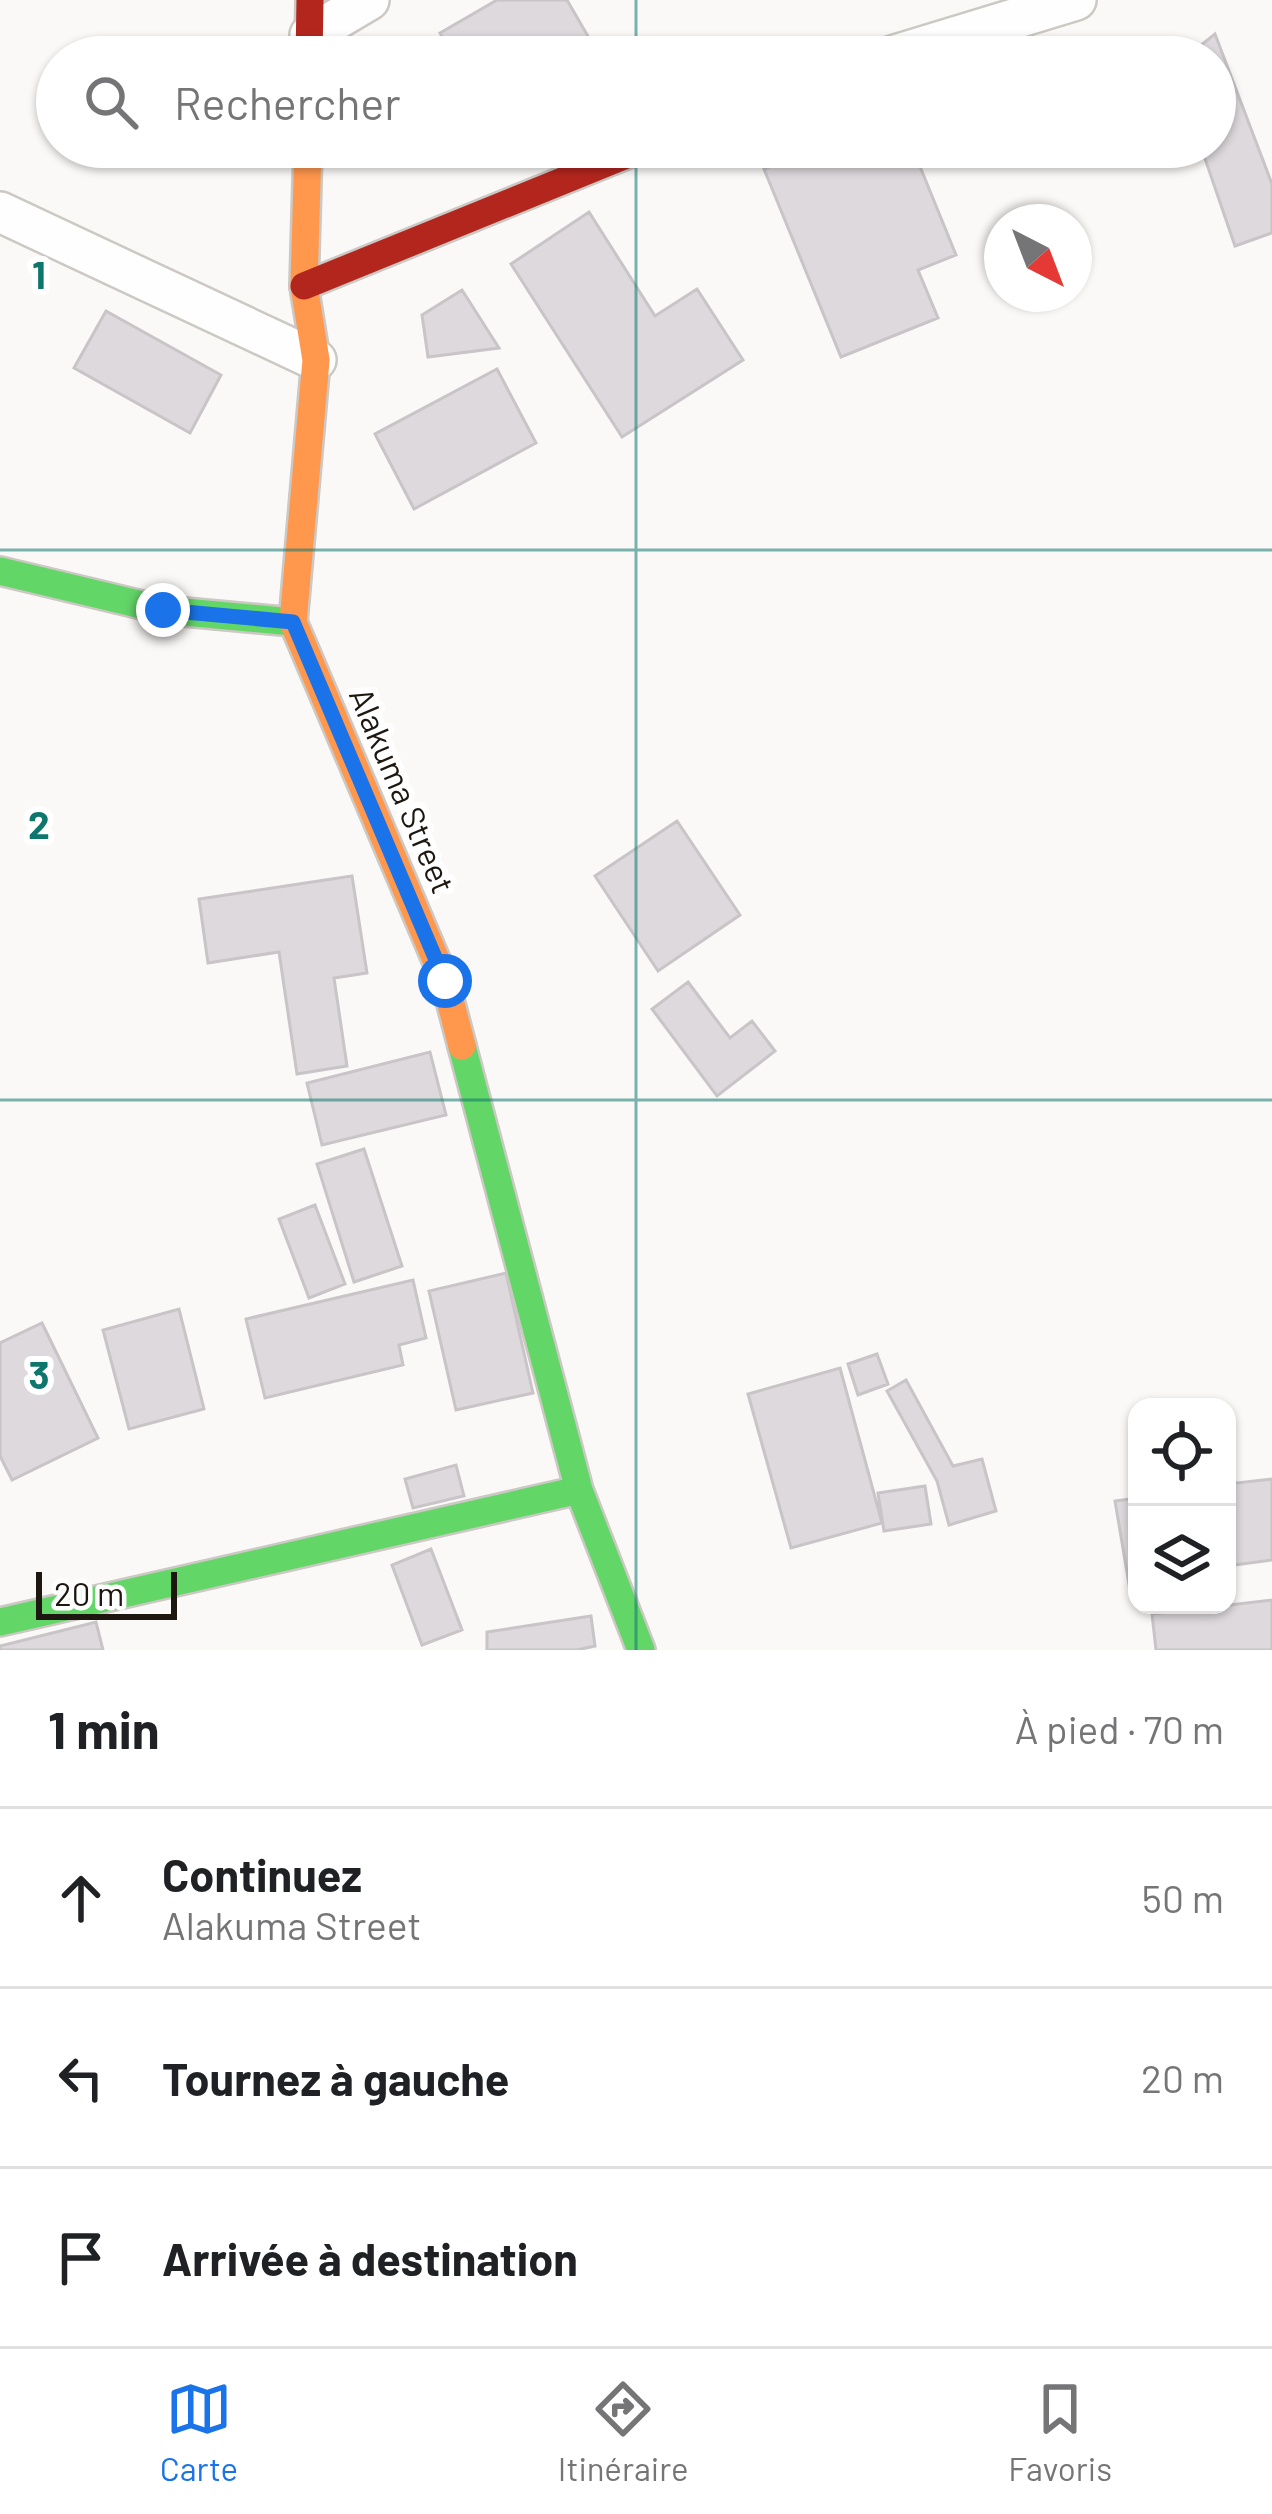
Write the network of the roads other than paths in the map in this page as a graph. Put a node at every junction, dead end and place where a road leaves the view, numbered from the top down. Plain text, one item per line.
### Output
1 (369, 0) edge
2 (1076, 0) edge
3 (310, 31) edge
4 (958, 36) edge
5 (307, 168) edge
6 (594, 168) edge
7 (0, 212) edge
8 (304, 286) junction
9 (316, 360) junction
10 (0, 571) edge
11 (293, 622) junction
12 (579, 1490) junction
13 (0, 1622) edge
14 (641, 1650) edge

1 - 3 street
2 - 4 street
5 - 8 street, Alakuma Street
6 - 8 street
7 - 9 street
8 - 9 street, Alakuma Street
9 - 11 street, Alakuma Street
10 - 11 street
11 - 12 street, Alakuma Street
12 - 13 street
12 - 14 street, Alakuma Street

